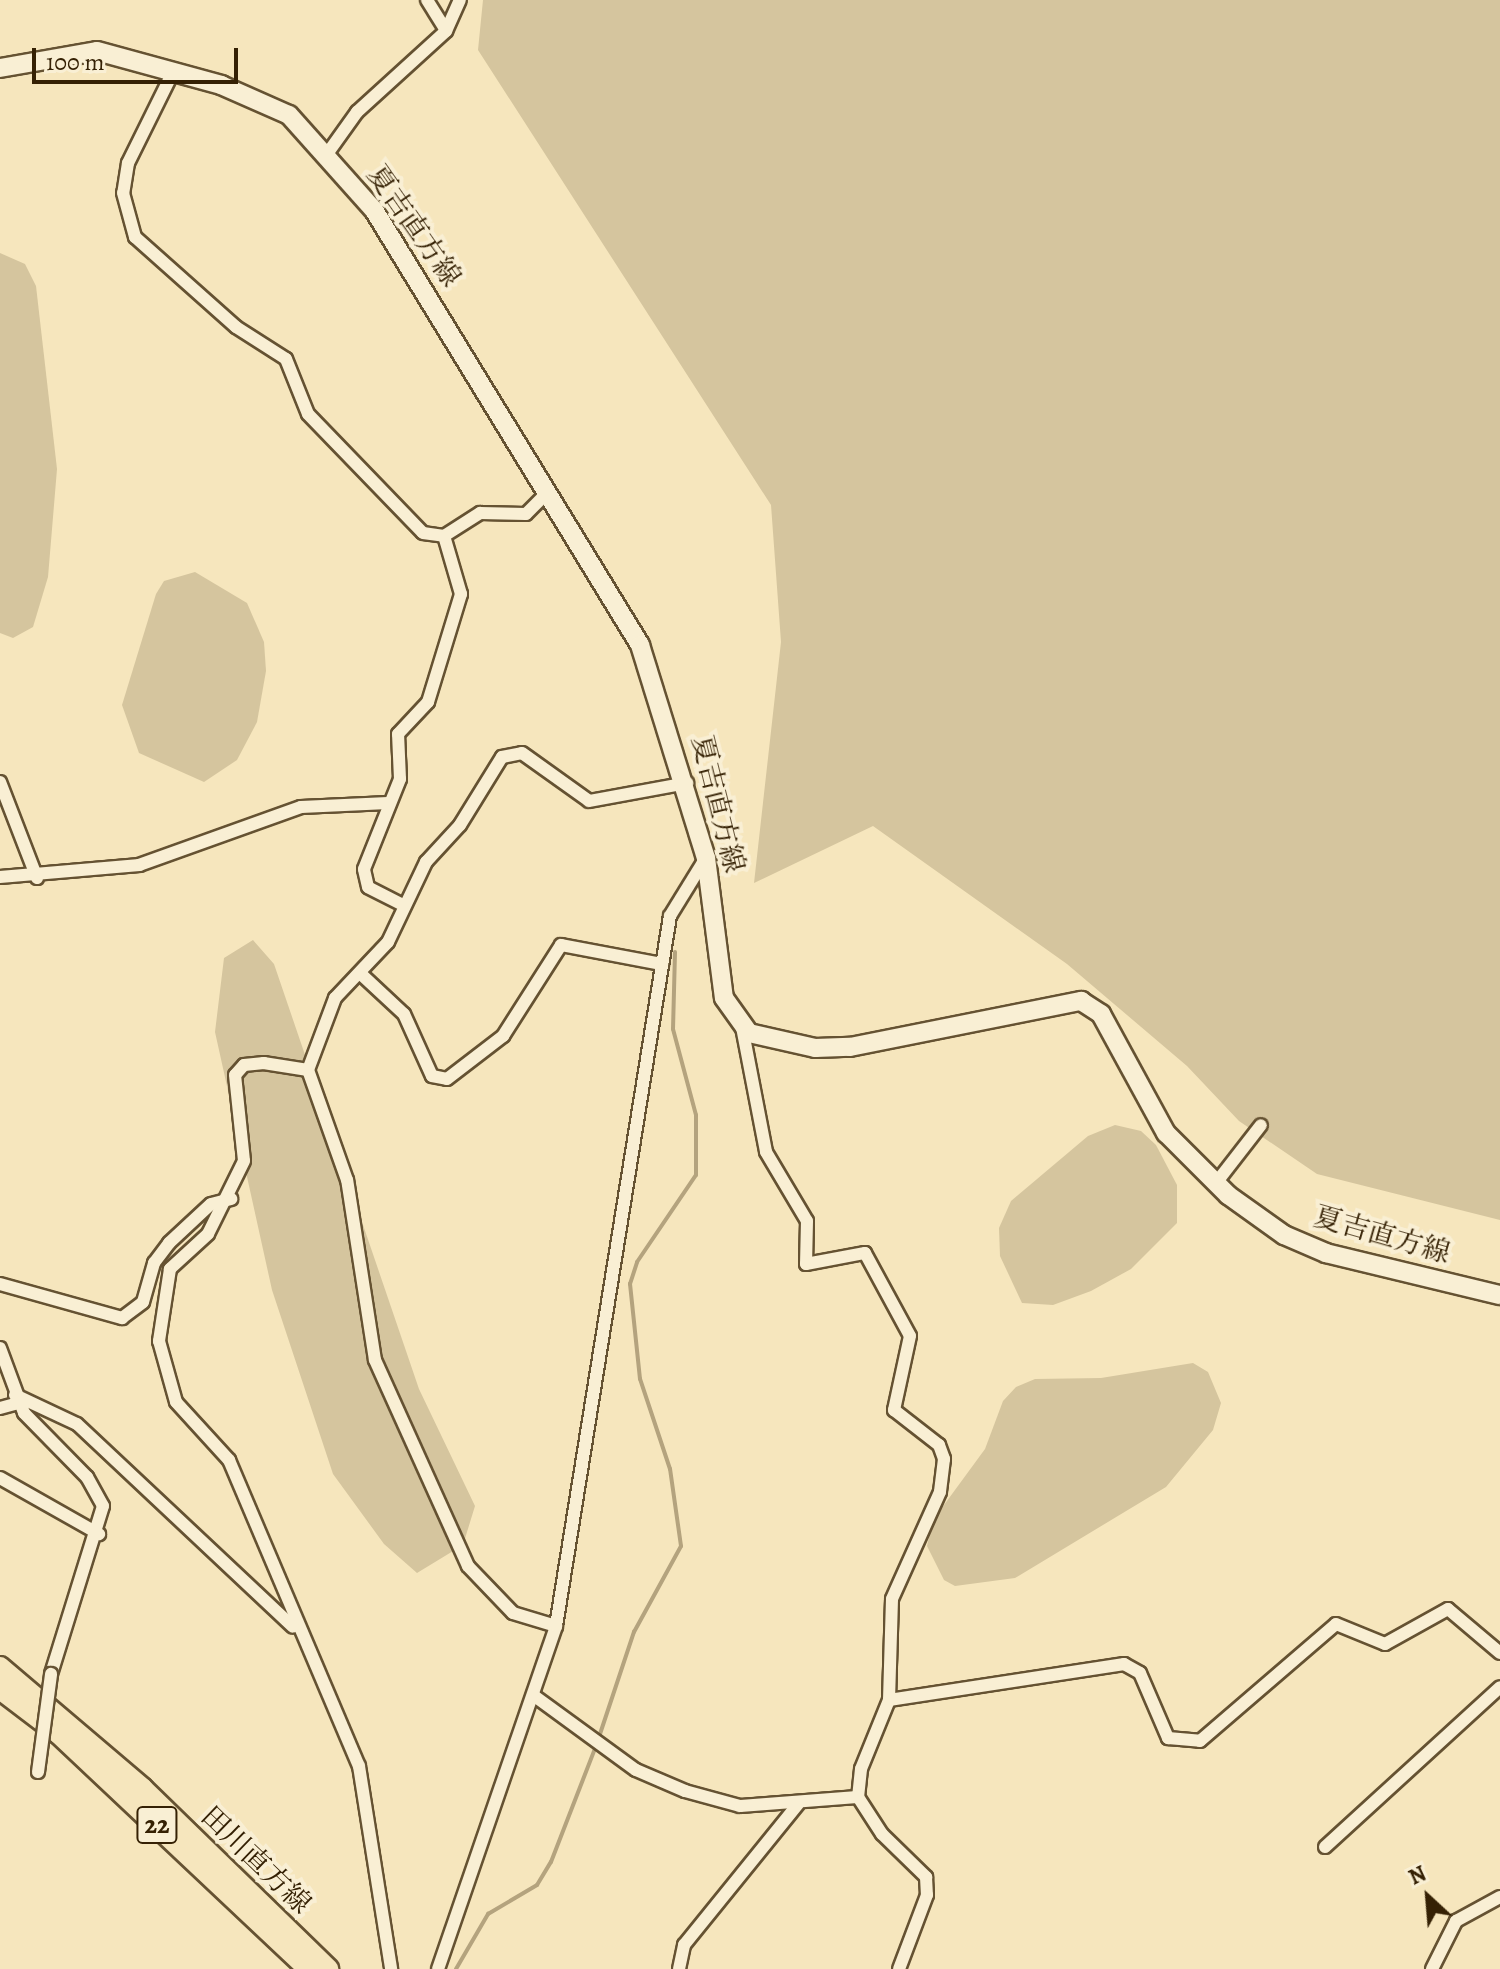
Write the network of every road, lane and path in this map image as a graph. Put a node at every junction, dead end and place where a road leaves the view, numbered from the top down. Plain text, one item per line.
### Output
1 (427, 0) edge
2 (460, 0) edge
3 (446, 31) junction
4 (0, 68) edge
5 (174, 70) junction
6 (327, 154) junction
7 (548, 492) junction
8 (444, 536) junction
9 (0, 782) edge
10 (687, 783) junction
11 (388, 803) junction
12 (706, 858) junction
13 (0, 877) edge
14 (37, 878) junction
15 (403, 905) junction
16 (662, 964) junction
17 (362, 975) junction
18 (742, 1027) junction
19 (308, 1070) junction
20 (1261, 1125) dead end
21 (1216, 1183) junction
22 (231, 1199) junction
23 (0, 1284) edge
24 (1500, 1295) edge
25 (0, 1348) edge
26 (17, 1399) junction
27 (0, 1408) edge
28 (0, 1478) edge
29 (99, 1534) junction
30 (556, 1626) junction
31 (295, 1629) junction
32 (1500, 1653) edge
33 (0, 1667) edge
34 (1500, 1687) edge
35 (0, 1689) edge
36 (533, 1695) junction
37 (889, 1700) junction
38 (38, 1772) dead end
39 (858, 1797) junction
40 (798, 1804) junction
41 (1325, 1847) dead end
42 (1500, 1897) edge
43 (308, 1969) edge
44 (328, 1969) edge
45 (391, 1969) edge
46 (438, 1969) edge
47 (679, 1969) edge
48 (899, 1969) edge
49 (1432, 1969) edge

1 - 3 street
2 - 3 street
3 - 6 street
4 - 5 main road, 夏吉直方線
5 - 6 main road, 夏吉直方線
5 - 8 street
6 - 7 main road, 夏吉直方線
7 - 8 street
7 - 10 main road, 夏吉直方線
8 - 11 street
9 - 14 street
10 - 12 main road, 夏吉直方線
10 - 15 street
11 - 14 street
11 - 15 street
12 - 16 street
12 - 18 main road, 夏吉直方線
13 - 14 street
15 - 17 street
16 - 17 street
16 - 30 street
17 - 19 street
18 - 21 main road, 夏吉直方線
18 - 37 street
19 - 22 street
19 - 30 street
20 - 21 street
21 - 24 main road, 夏吉直方線
22 - 23 street
22 - 31 street
25 - 26 street
26 - 27 street
26 - 29 street
26 - 31 street
28 - 29 street
29 - 38 street, bridge
30 - 36 street
31 - 45 street
32 - 37 street
33 - 44 main road, 田川直方線 / 22
34 - 41 street
35 - 43 main road, 田川直方線 / 22
36 - 40 street
36 - 46 street
37 - 39 street
39 - 40 street
39 - 48 street
40 - 47 street
42 - 49 street

